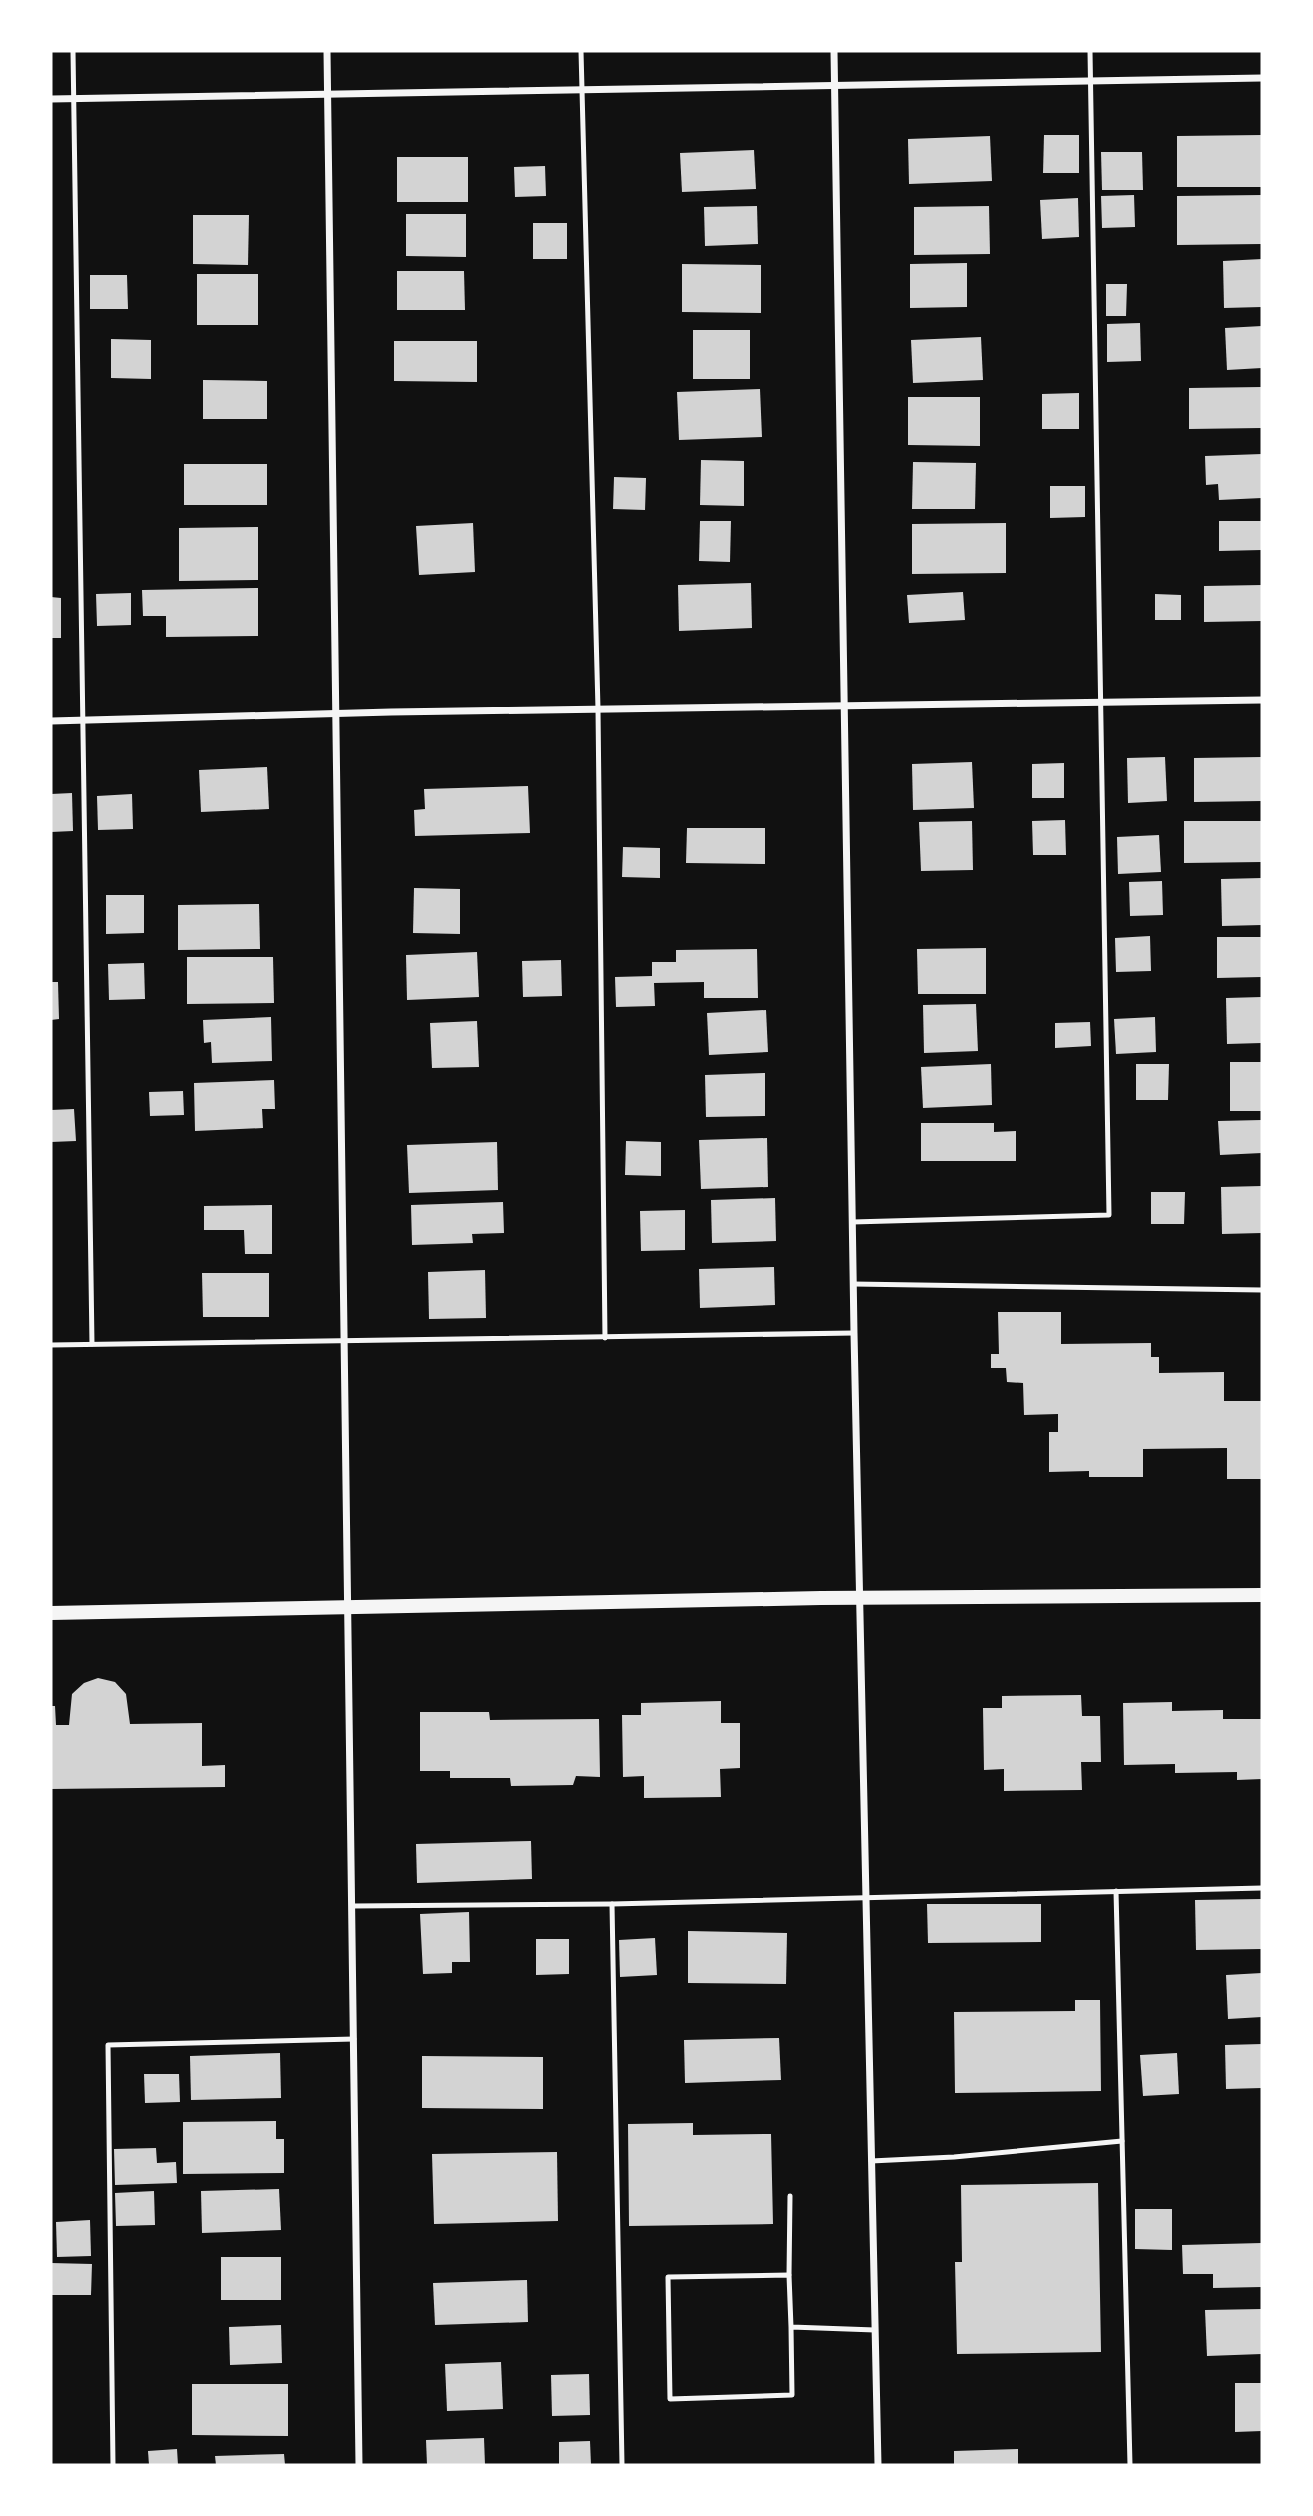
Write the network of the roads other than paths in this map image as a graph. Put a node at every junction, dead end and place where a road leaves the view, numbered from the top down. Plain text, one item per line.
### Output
1 (73, 51) edge
2 (327, 51) edge
3 (581, 51) edge
4 (834, 51) edge
5 (1090, 51) edge
6 (1262, 78) edge
7 (1091, 81) junction
8 (834, 85) junction
9 (581, 89) junction
10 (328, 93) junction
11 (51, 99) edge
12 (74, 99) junction
13 (1262, 700) edge
14 (1100, 702) junction
15 (844, 706) junction
16 (598, 709) junction
17 (335, 713) junction
18 (85, 720) junction
19 (51, 721) edge
20 (852, 1223) junction
21 (853, 1284) junction
22 (1262, 1290) edge
23 (854, 1333) junction
24 (605, 1338) junction
25 (345, 1340) junction
26 (92, 1344) junction
27 (51, 1345) edge
28 (1262, 1595) edge
29 (859, 1598) junction
30 (349, 1609) junction
31 (51, 1614) edge
32 (1262, 1888) edge
33 (1116, 1891) junction
34 (865, 1896) junction
35 (612, 1904) junction
36 (353, 1906) junction
37 (354, 2039) junction
38 (1122, 2141) junction
39 (871, 2161) junction
40 (790, 2196) dead end
41 (789, 2275) junction
42 (791, 2328) junction
43 (875, 2330) junction
44 (113, 2465) edge
45 (359, 2465) edge
46 (622, 2465) edge
47 (878, 2465) edge
48 (1130, 2465) edge

1 - 12 lane
2 - 10 street
3 - 9 lane
4 - 8 street
5 - 7 lane
6 - 7 street
7 - 8 street
7 - 14 lane
8 - 9 street
8 - 15 street
9 - 10 street
9 - 16 lane
10 - 12 street
10 - 17 street
11 - 12 street
12 - 18 lane
13 - 14 street
14 - 15 street
14 - 20 lane
15 - 16 street
15 - 20 street
16 - 17 street
16 - 24 lane
17 - 18 street
17 - 25 street
18 - 19 street
18 - 26 lane
20 - 21 street
21 - 22 lane
21 - 23 street
23 - 24 lane
23 - 29 street
24 - 25 lane
25 - 26 lane
25 - 30 street
26 - 27 lane
28 - 29 main road
29 - 30 main road
29 - 34 street
30 - 31 main road
30 - 36 street
32 - 33 lane
33 - 34 lane
33 - 38 lane
34 - 35 lane
34 - 39 street
35 - 36 lane
35 - 46 lane
36 - 37 street
37 - 44 lane
37 - 45 street
38 - 39 lane
38 - 48 lane
39 - 43 street
40 - 41 lane
41 - 42 lane
41 - 42 lane
42 - 43 lane
43 - 47 street

